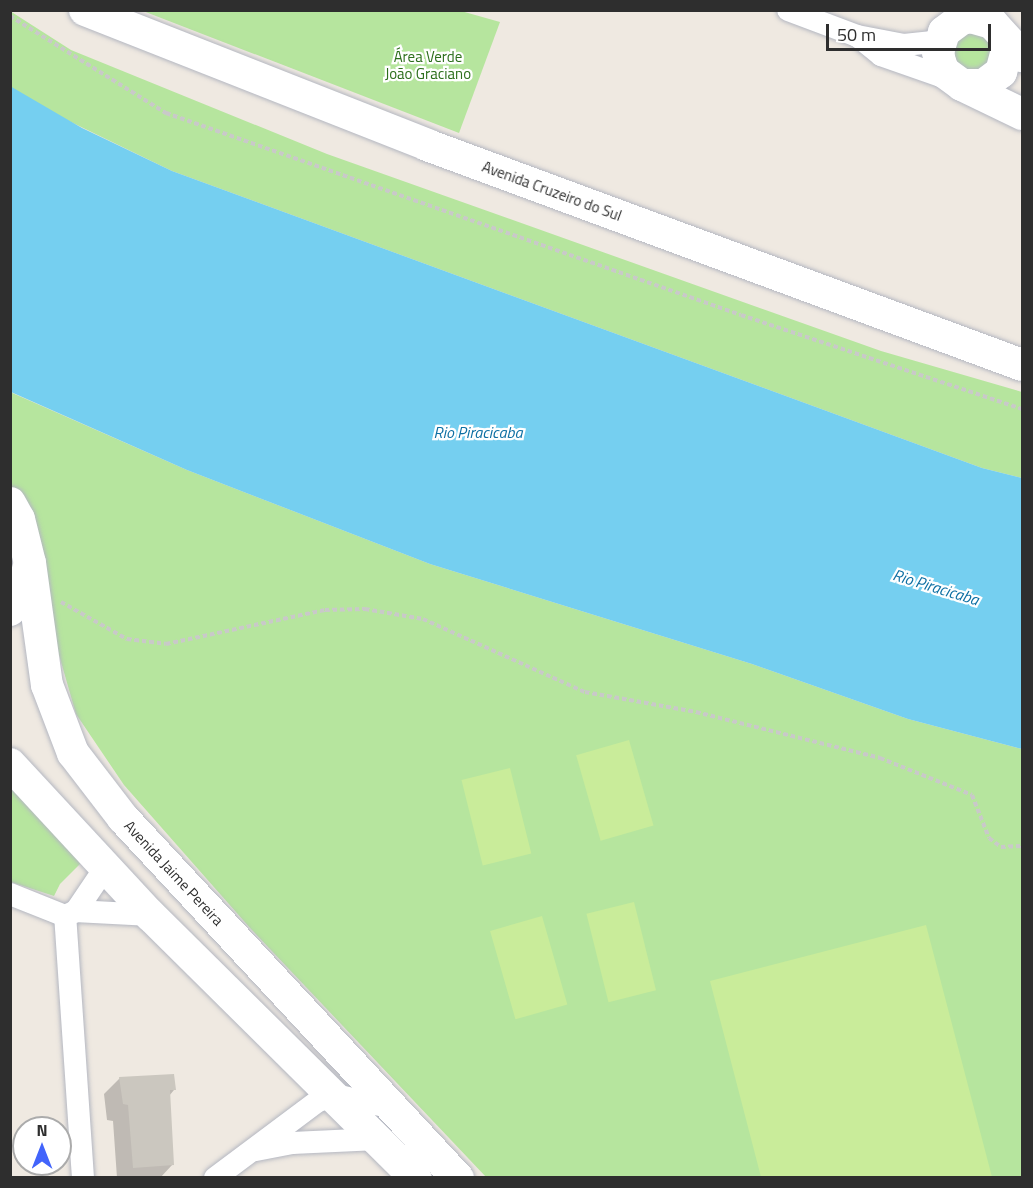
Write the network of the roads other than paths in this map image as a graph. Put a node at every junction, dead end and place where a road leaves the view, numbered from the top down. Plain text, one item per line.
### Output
1 (85, 10) edge
2 (788, 10) edge
3 (942, 28) edge
4 (1002, 34) edge
5 (857, 36) junction
6 (957, 82) junction
7 (1023, 114) edge
8 (1023, 365) edge
9 (10, 503) edge
10 (25, 588) edge
11 (10, 764) edge
12 (105, 868) junction
13 (10, 894) edge
14 (71, 913) junction
15 (150, 915) junction
16 (335, 1095) junction
17 (393, 1108) junction
18 (378, 1138) junction
19 (254, 1150) junction
20 (83, 1178) edge
21 (215, 1178) edge
22 (416, 1178) edge
23 (458, 1178) edge

1 - 8 main road, Avenida Cruzeiro do Sul
2 - 5 street
3 - 4 main road
3 - 5 street
3 - 6 main road
4 - 6 main road
5 - 6 street
6 - 7 main road
9 - 10 main road, Avenida Jaime Pereira
10 - 17 main road, Avenida Jaime Pereira
11 - 12 main road
12 - 14 street
12 - 15 main road
13 - 14 street
14 - 15 street
14 - 20 street
15 - 16 main road
16 - 17 street
16 - 18 main road
16 - 19 street
17 - 23 main road, Avenida Jaime Pereira
18 - 19 street
18 - 22 main road
19 - 21 street

